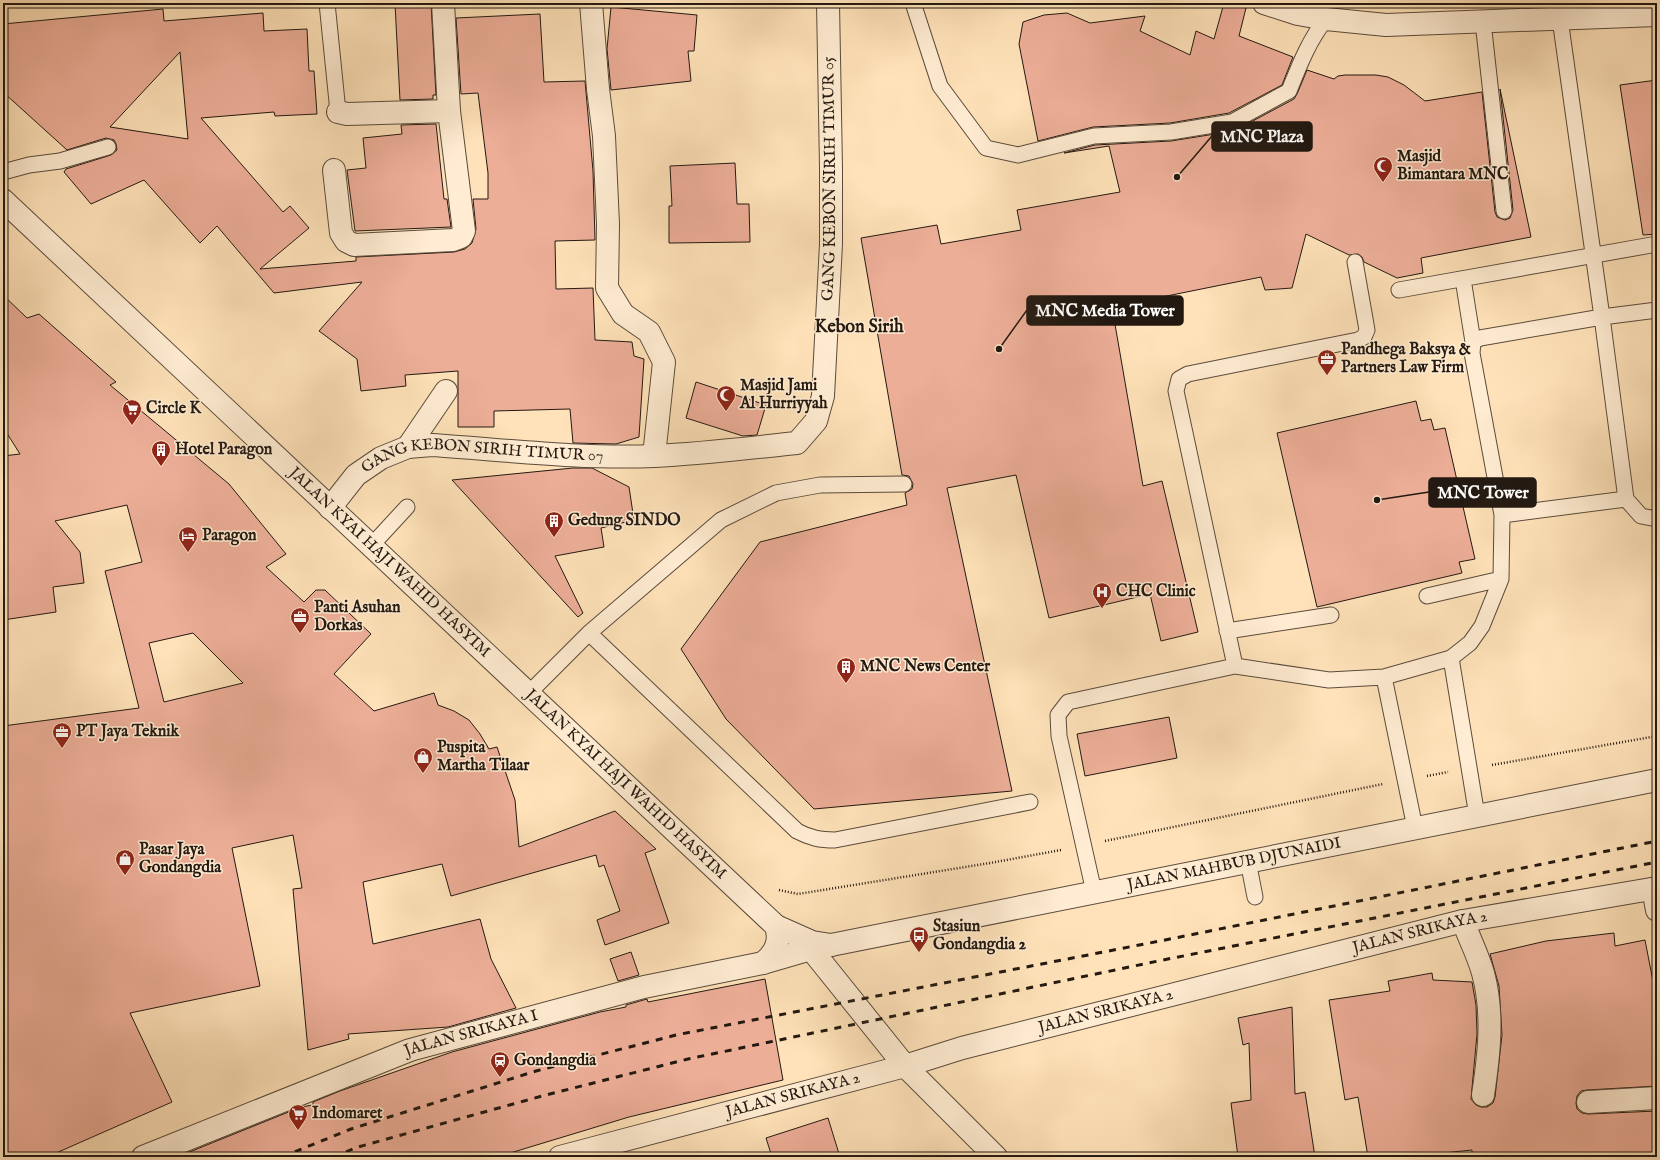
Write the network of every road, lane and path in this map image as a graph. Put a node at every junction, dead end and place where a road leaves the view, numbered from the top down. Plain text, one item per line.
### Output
1 (327, 3) edge
2 (443, 3) edge
3 (591, 3) edge
4 (828, 3) edge
5 (913, 3) edge
6 (1264, 3) edge
7 (1657, 16) edge
8 (1326, 19) junction
9 (1560, 19) junction
10 (1483, 22) junction
11 (449, 110) junction
12 (338, 112) joint
13 (108, 147) dead end
14 (334, 170) dead end
15 (3, 172) edge
16 (3, 200) edge
17 (1504, 211) dead end
18 (1657, 244) edge
19 (1593, 254) junction
20 (1355, 262) dead end
21 (1463, 279) junction
22 (1399, 290) dead end
23 (1657, 310) edge
24 (1602, 317) junction
25 (1473, 342) junction
26 (446, 391) dead end
27 (408, 447) junction
28 (654, 456) junction
29 (904, 484) dead end
30 (1626, 500) junction
31 (407, 507) dead end
32 (330, 508) junction
33 (1502, 515) junction
34 (1657, 519) edge
35 (370, 546) junction
36 (1501, 579) junction
37 (1428, 596) dead end
38 (1330, 615) dead end
39 (1228, 631) junction
40 (589, 633) junction
41 (1451, 658) junction
42 (1235, 666) junction
43 (1384, 677) junction
44 (528, 694) junction
45 (1657, 736) edge
46 (1469, 769) junction
47 (1404, 780) junction
48 (1657, 780) edge
49 (1030, 802) dead end
50 (1477, 816) junction
51 (1415, 828) junction
52 (1084, 846) junction
53 (1248, 861) junction
54 (774, 886) dead end
55 (1655, 889) edge
56 (1094, 892) junction
57 (1256, 897) dead end
58 (1657, 910) edge
59 (1463, 921) junction
60 (776, 926) junction
61 (821, 947) junction
62 (763, 963) junction
63 (905, 1066) junction
64 (1483, 1096) dead end
65 (1657, 1098) edge
66 (1588, 1102) dead end
67 (622, 1149) edge
68 (143, 1157) edge
69 (560, 1157) edge
70 (996, 1157) edge

1 - 12 lane
2 - 11 street
3 - 28 street
4 - 28 street, GANG KEBON SIRIH TIMUR 05
5 - 8 lane
6 - 8 street
7 - 9 street
8 - 10 street
9 - 10 street
9 - 19 lane
10 - 17 lane
11 - 12 street
11 - 14 street
13 - 15 lane
16 - 32 street, JALAN KYAI HAJI WAHID HASYIM
18 - 19 lane
19 - 21 lane
19 - 24 lane
20 - 39 lane
21 - 22 lane
21 - 25 lane
23 - 24 lane
24 - 25 lane
24 - 30 lane
25 - 33 lane
26 - 27 street
27 - 28 street, GANG KEBON SIRIH TIMUR 07
27 - 32 street, GANG KEBON SIRIH TIMUR 07
29 - 40 lane
30 - 33 lane
30 - 34 lane
31 - 35 lane
32 - 35 street, JALAN KYAI HAJI WAHID HASYIM
33 - 36 lane
35 - 44 street, JALAN KYAI HAJI WAHID HASYIM
36 - 37 lane
36 - 41 lane
38 - 39 lane
39 - 42 lane
40 - 44 lane
40 - 49 lane
41 - 43 lane
41 - 46 lane
42 - 43 lane
42 - 52 lane
43 - 47 lane
44 - 60 street, JALAN KYAI HAJI WAHID HASYIM
45 - 46 path
46 - 47 path
46 - 50 lane
47 - 51 lane
47 - 52 path
48 - 50 street, JALAN MAHBUB DJUNAIDI
50 - 51 street, JALAN MAHBUB DJUNAIDI
51 - 53 street, JALAN MAHBUB DJUNAIDI
52 - 54 path
52 - 56 lane
53 - 56 street, JALAN MAHBUB DJUNAIDI
53 - 57 lane
55 - 58 street
55 - 59 street, JALAN SRIKAYA 2
56 - 61 street, JALAN MAHBUB DJUNAIDI
59 - 63 street, JALAN SRIKAYA 2
59 - 64 street
60 - 61 street, JALAN KYAI HAJI WAHID HASYIM
60 - 62 street
61 - 62 street, JALAN SRIKAYA I
61 - 63 street
62 - 68 street, JALAN SRIKAYA I
63 - 67 street, JALAN SRIKAYA 2
63 - 70 street
65 - 66 street
67 - 69 street, JALAN SRIKAYA 2

